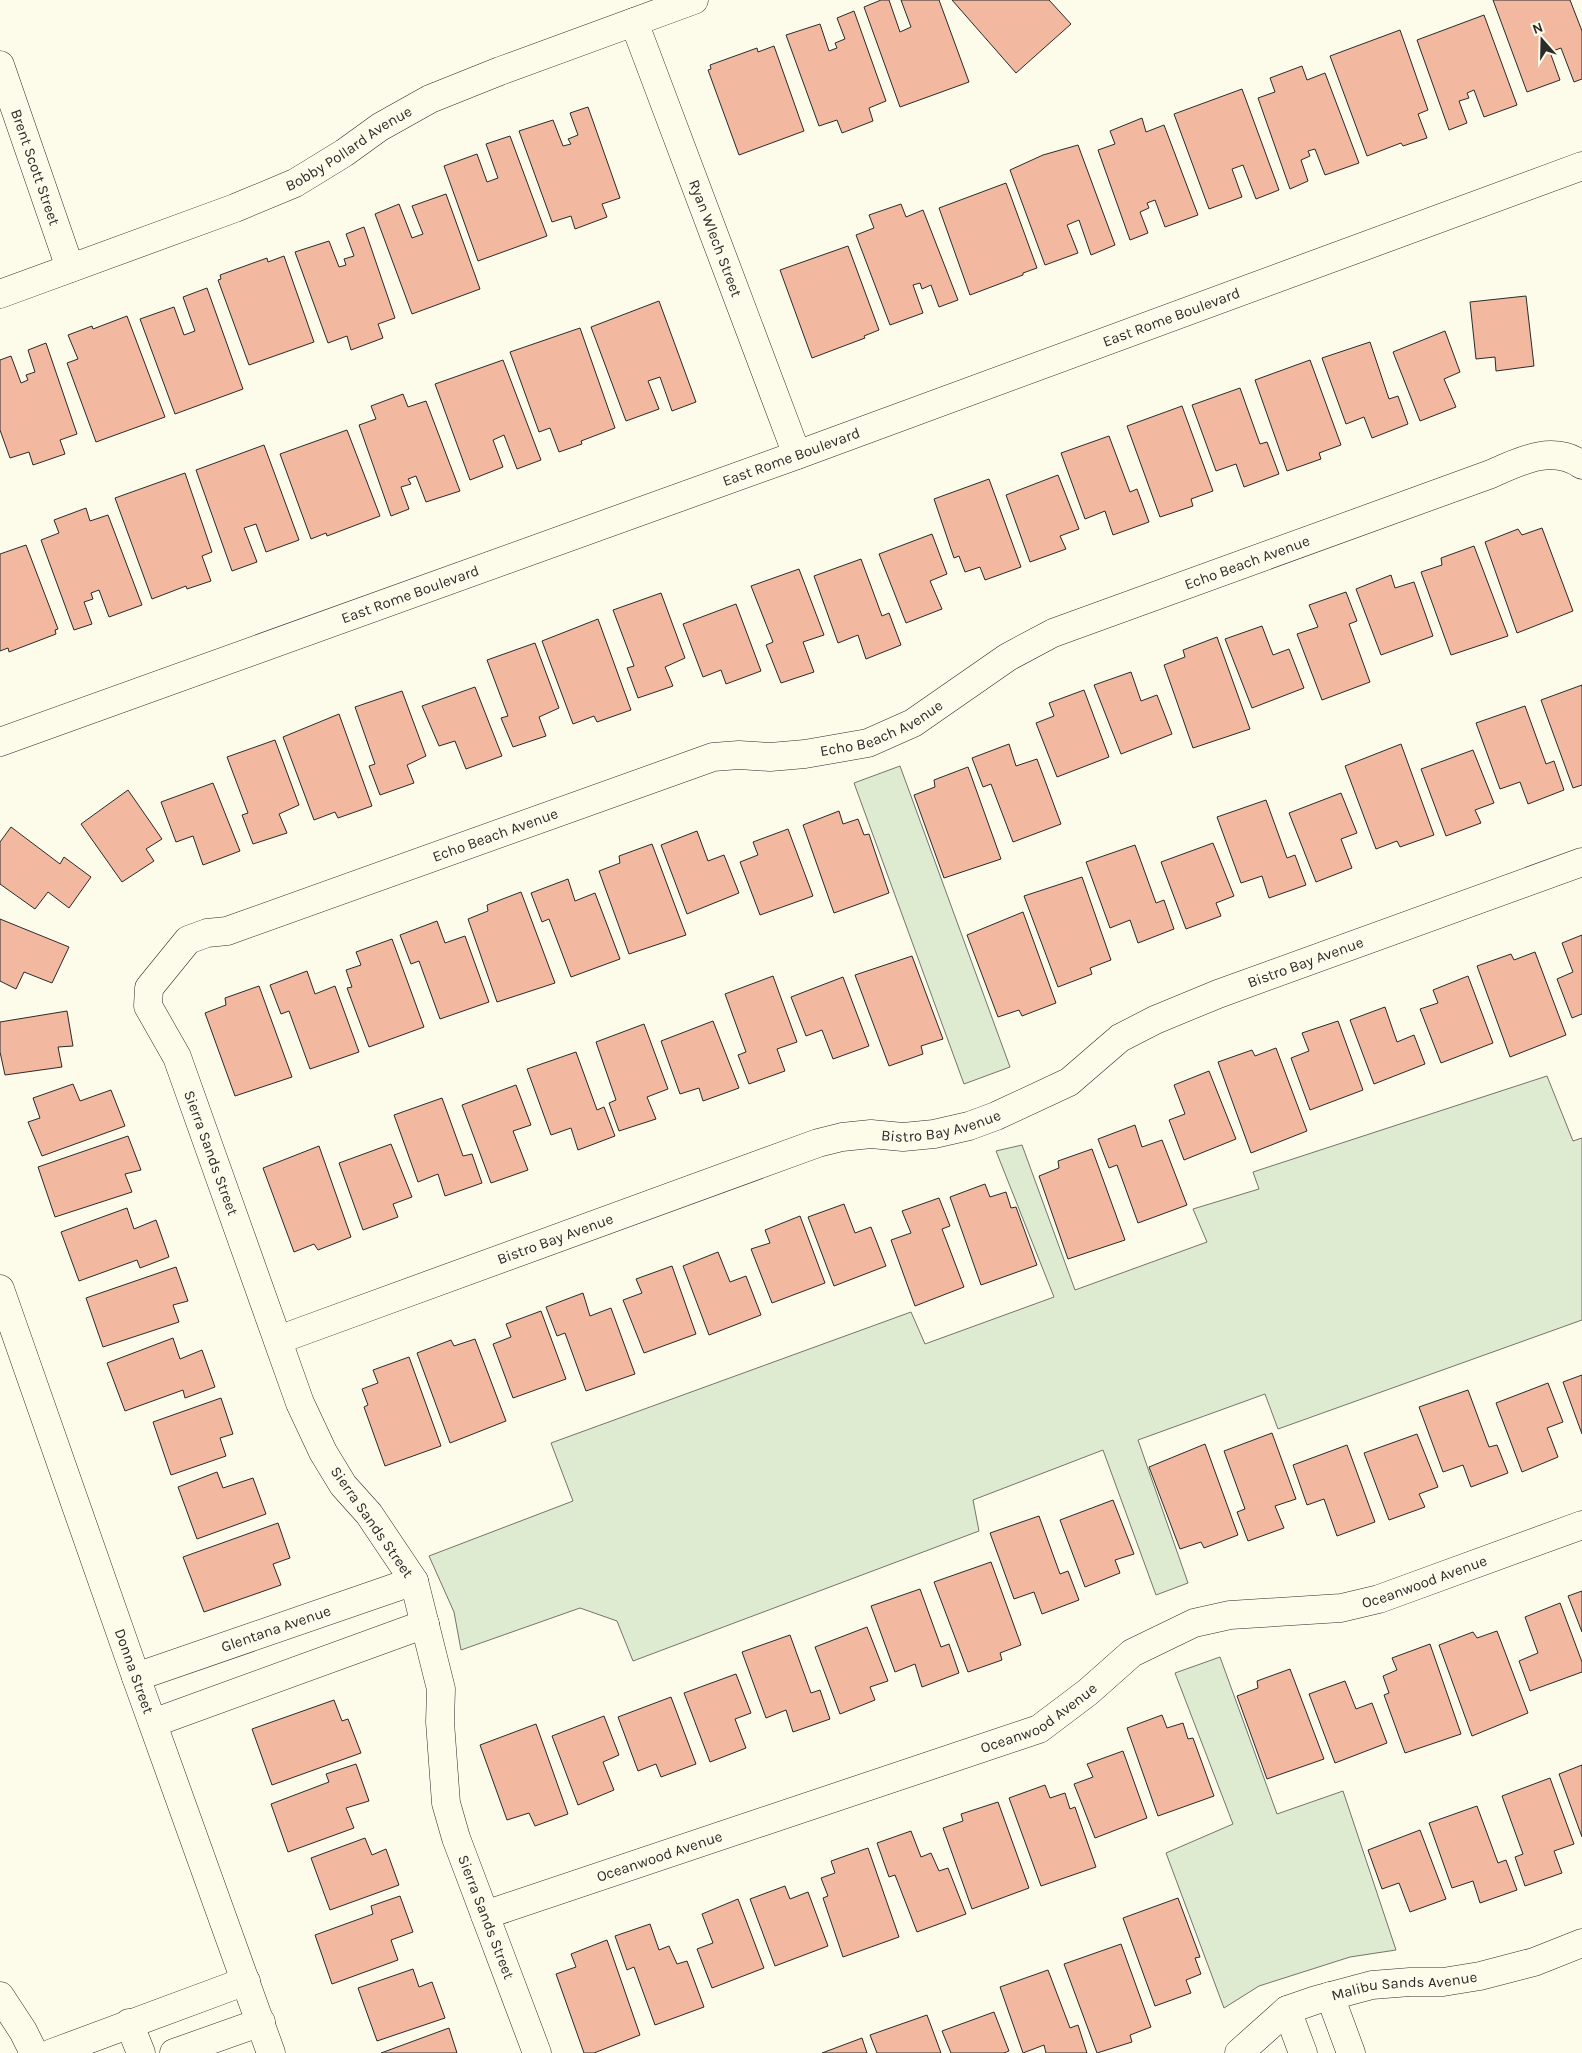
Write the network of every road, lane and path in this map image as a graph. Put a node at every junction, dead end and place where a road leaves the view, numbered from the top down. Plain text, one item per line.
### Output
1 (694, 0) edge
2 (634, 22) junction
3 (0, 65) edge
4 (1582, 166) edge
5 (70, 268) junction
6 (0, 294) edge
7 (797, 455) junction
8 (1578, 462) edge
9 (0, 742) edge
10 (1582, 862) edge
11 (174, 955) joint
12 (0, 1289) edge
13 (278, 1340) junction
14 (1582, 1526) edge
15 (414, 1581) junction
16 (425, 1624) junction
17 (136, 1677) junction
18 (153, 1723) junction
19 (485, 1914) junction
20 (1582, 1944) edge
21 (246, 1982) junction
22 (0, 1996) edge
23 (1330, 1996) junction
24 (1287, 2010) junction
25 (261, 2022) junction
26 (129, 2024) junction
27 (34, 2053) edge
28 (52, 2053) edge
29 (140, 2053) edge
30 (174, 2053) edge
31 (271, 2053) edge
32 (537, 2053) edge
33 (1239, 2053) edge
34 (1303, 2053) edge
35 (1351, 2053) edge

1 - 2 street, Bobby Pollard Avenue
2 - 5 street, Bobby Pollard Avenue
2 - 7 street, Ryan Wlech Street
3 - 5 street, Brent Scott Street
4 - 7 street, East Rome Boulevard
5 - 6 street, Bobby Pollard Avenue
7 - 9 street, East Rome Boulevard
8 - 11 street, Echo Beach Avenue
10 - 13 street, Bistro Bay Avenue
11 - 13 street, Sierra Sands Street
12 - 17 street, Donna Street
13 - 15 street, Sierra Sands Street
14 - 19 street, Oceanwood Avenue
15 - 16 street, Sierra Sands Street
15 - 17 street, Glentana Avenue
16 - 18 street
16 - 19 street, Sierra Sands Street
17 - 18 street, Donna Street
18 - 21 street, Donna Street
19 - 32 street, Sierra Sands Street
20 - 23 street, Malibu Sands Avenue
21 - 25 street, Donna Street
21 - 26 street
22 - 27 street
23 - 24 street, Malibu Sands Avenue
23 - 35 street
24 - 33 street, Malibu Sands Avenue
24 - 34 street
25 - 30 street
25 - 31 street, Donna Street
26 - 28 street
26 - 29 street

